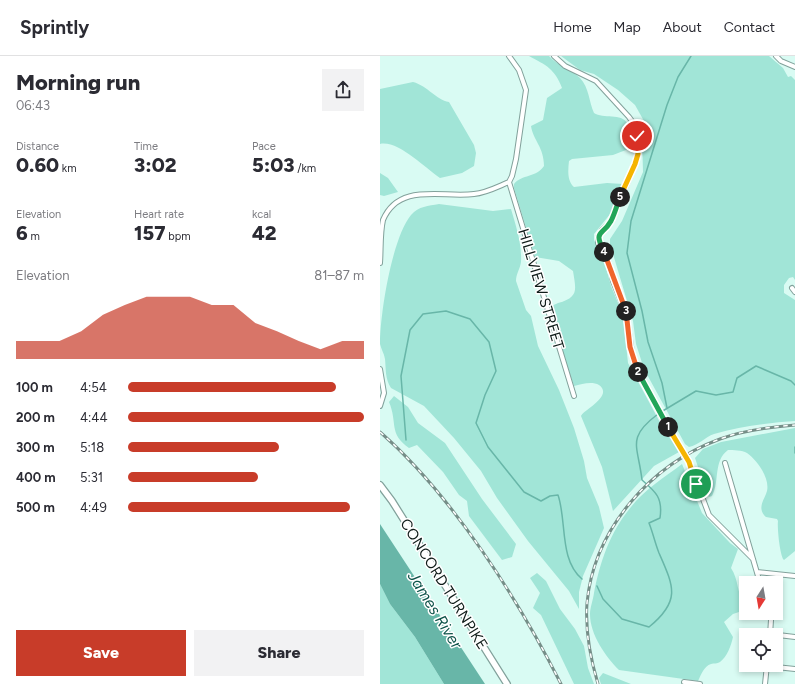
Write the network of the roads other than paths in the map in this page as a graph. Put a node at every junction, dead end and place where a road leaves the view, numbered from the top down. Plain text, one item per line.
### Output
1 (509, 56) edge
2 (554, 56) edge
3 (776, 56) edge
4 (795, 67) edge
5 (509, 182) junction
6 (380, 263) edge
7 (792, 288) dead end
8 (795, 292) edge
9 (380, 369) edge
10 (574, 396) dead end
11 (380, 406) edge
12 (724, 463) dead end
13 (380, 485) edge
14 (753, 559) junction
15 (757, 572) junction
16 (758, 576) edge
17 (795, 576) edge
18 (783, 636) edge
19 (795, 637) edge
20 (783, 667) edge
21 (795, 669) edge
22 (766, 672) edge
23 (684, 682) dead end
24 (507, 684) edge
25 (700, 684) edge
26 (765, 684) edge

1 - 5 street
2 - 14 street
3 - 4 street
5 - 6 street
5 - 10 street, HILLVIEW STREET
7 - 8 street
9 - 11 street
12 - 14 street
13 - 24 street, CONCORD TURNPIKE
14 - 15 street
15 - 16 street
15 - 17 street
18 - 19 street
20 - 21 street
22 - 26 street
23 - 25 street

